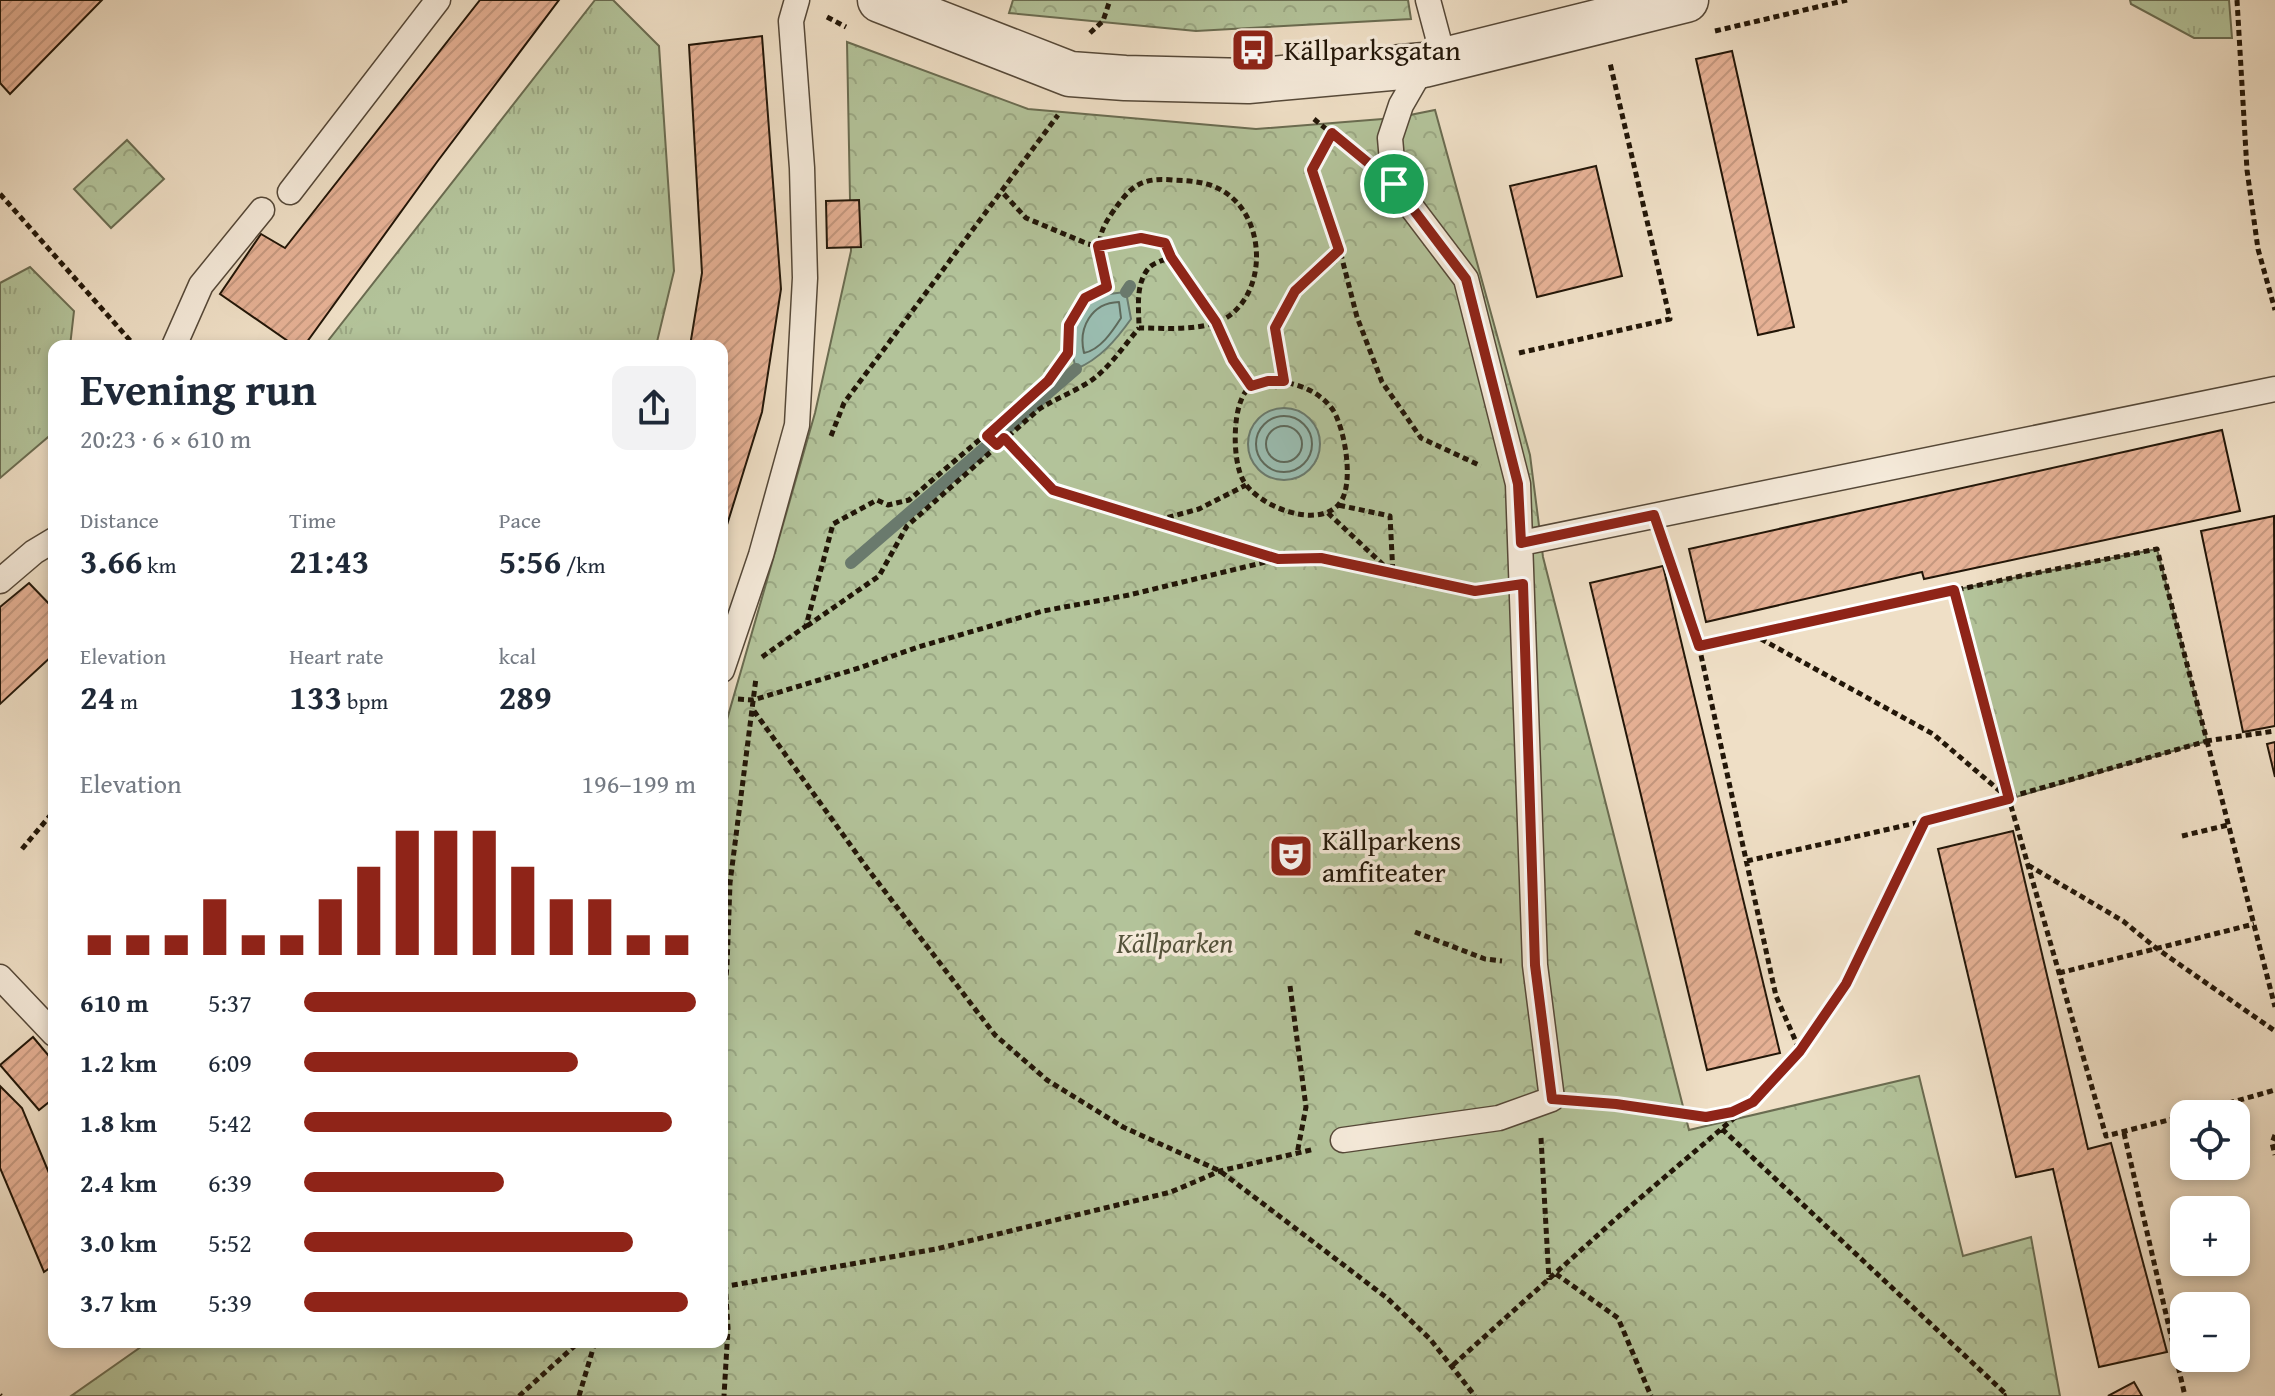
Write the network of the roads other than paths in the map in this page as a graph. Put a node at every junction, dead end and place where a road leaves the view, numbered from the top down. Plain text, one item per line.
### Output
1 (438, 0) edge
2 (797, 0) edge
3 (1428, 0) edge
4 (1686, 0) edge
5 (888, 2) edge
6 (1434, 63) junction
7 (290, 192) dead end
8 (262, 210) dead end
9 (177, 340) edge
10 (2275, 389) edge
11 (1521, 543) junction
12 (48, 544) edge
13 (0, 581) edge
14 (728, 652) edge
15 (0, 977) edge
16 (48, 1028) edge
17 (1343, 1140) road end

1 - 7 lane
2 - 14 lane
3 - 6 lane
4 - 6 street
5 - 6 street
6 - 11 lane
8 - 9 lane
10 - 11 lane
11 - 17 lane
12 - 13 lane
15 - 16 lane

